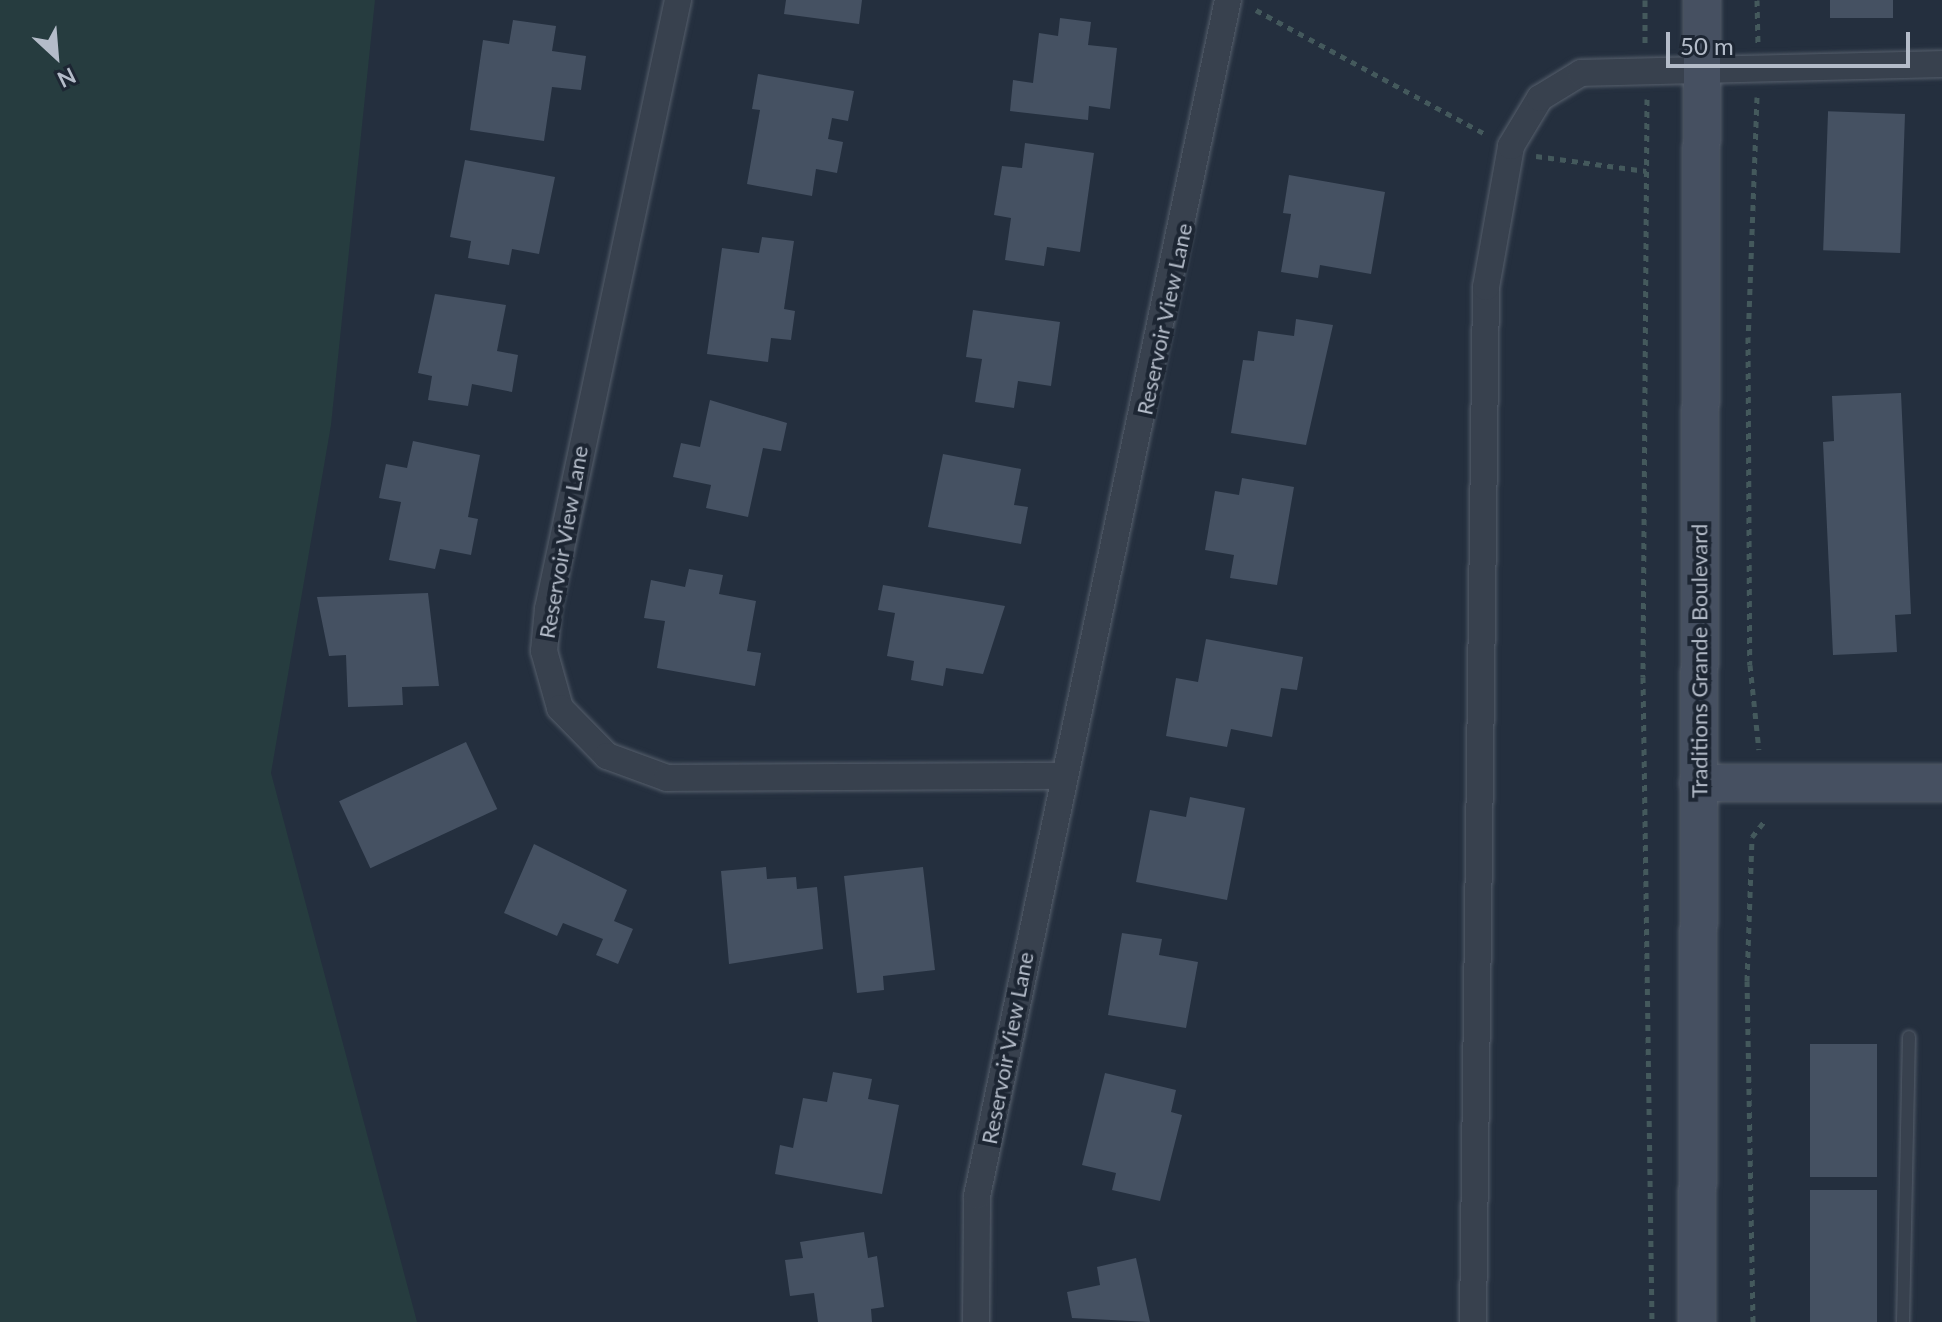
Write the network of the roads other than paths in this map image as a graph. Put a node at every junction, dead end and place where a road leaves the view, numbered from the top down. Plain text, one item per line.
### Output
1 (678, 0) edge
2 (1702, 0) edge
3 (1238, 3) edge
4 (1942, 64) edge
5 (1700, 67) junction
6 (1062, 776) junction
7 (1698, 783) junction
8 (1942, 783) edge
9 (1909, 1037) dead end
10 (976, 1322) edge
11 (1473, 1322) edge
12 (1697, 1322) edge
13 (1903, 1322) edge

1 - 6 street, Reservoir View Lane
2 - 5 main road, Traditions Grande Boulevard
3 - 6 street, Reservoir View Lane
4 - 5 street
5 - 7 main road, Traditions Grande Boulevard
5 - 11 street
6 - 10 street, Reservoir View Lane
7 - 8 main road
7 - 12 main road, Traditions Grande Boulevard
9 - 13 lane

